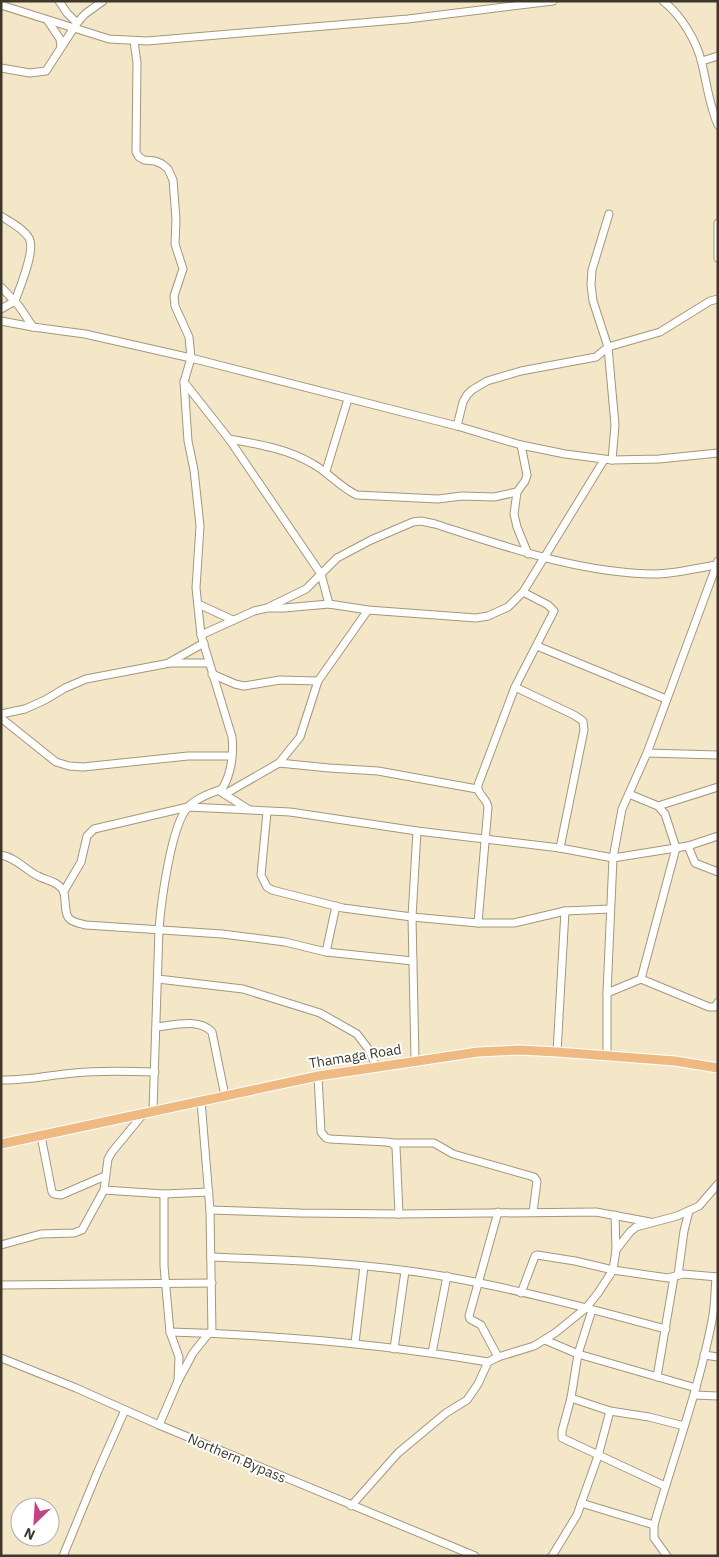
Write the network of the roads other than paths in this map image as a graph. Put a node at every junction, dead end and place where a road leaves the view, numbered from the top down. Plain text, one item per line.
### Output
1 (59, 1) edge
2 (103, 1) edge
3 (553, 1) edge
4 (663, 1) edge
5 (671, 4) edge
6 (3, 6) edge
7 (47, 20) junction
8 (76, 26) junction
9 (134, 41) junction
10 (61, 47) junction
11 (718, 56) edge
12 (702, 61) junction
13 (1, 68) edge
14 (718, 125) edge
15 (609, 214) dead end
16 (1, 216) edge
17 (718, 223) edge
18 (718, 258) edge
19 (1, 287) edge
20 (718, 299) edge
21 (16, 301) junction
22 (1, 309) edge
23 (1, 321) edge
24 (33, 327) junction
25 (608, 347) junction
26 (191, 358) junction
27 (184, 382) junction
28 (348, 399) junction
29 (457, 426) junction
30 (229, 439) junction
31 (522, 445) junction
32 (718, 453) edge
33 (604, 460) junction
34 (612, 460) junction
35 (326, 471) junction
36 (517, 492) junction
37 (528, 554) junction
38 (543, 559) junction
39 (717, 563) edge
40 (321, 574) junction
41 (714, 580) edge
42 (523, 592) junction
43 (198, 604) junction
44 (329, 604) junction
45 (267, 608) junction
46 (368, 610) junction
47 (233, 620) junction
48 (201, 635) junction
49 (204, 643) junction
50 (536, 646) junction
51 (170, 663) junction
52 (208, 663) junction
53 (212, 674) junction
54 (318, 681) junction
55 (515, 687) junction
56 (666, 700) junction
57 (1, 716) edge
58 (647, 754) junction
59 (718, 755) edge
60 (232, 756) junction
61 (279, 763) junction
62 (718, 787) edge
63 (477, 789) junction
64 (222, 792) junction
65 (629, 794) junction
66 (658, 806) junction
67 (188, 807) junction
68 (248, 809) junction
69 (267, 812) junction
70 (417, 831) junction
71 (718, 836) edge
72 (484, 839) junction
73 (688, 846) junction
74 (560, 848) junction
75 (676, 848) junction
76 (1, 855) edge
77 (613, 858) junction
78 (718, 872) edge
79 (64, 890) junction
80 (336, 906) junction
81 (610, 909) junction
82 (565, 911) junction
83 (412, 917) junction
84 (478, 923) junction
85 (159, 929) junction
86 (326, 952) junction
87 (413, 961) junction
88 (158, 979) junction
89 (641, 979) junction
90 (607, 993) junction
91 (718, 1002) edge
92 (157, 1026) junction
93 (557, 1052) junction
94 (607, 1056) junction
95 (415, 1060) junction
96 (376, 1066) junction
97 (718, 1068) edge
98 (155, 1072) junction
99 (318, 1076) junction
100 (1, 1080) edge
101 (226, 1096) junction
102 (201, 1101) junction
103 (149, 1112) junction
104 (41, 1136) junction
105 (392, 1143) junction
106 (1, 1144) edge
107 (105, 1176) junction
108 (718, 1184) edge
109 (104, 1190) junction
110 (209, 1192) junction
111 (164, 1194) junction
112 (210, 1210) junction
113 (689, 1211) junction
114 (498, 1212) junction
115 (533, 1212) junction
116 (399, 1214) junction
117 (615, 1215) junction
118 (653, 1223) junction
119 (1, 1245) edge
120 (616, 1250) junction
121 (211, 1257) junction
122 (364, 1266) junction
123 (614, 1270) junction
124 (404, 1271) junction
125 (447, 1276) junction
126 (676, 1276) junction
127 (717, 1277) edge
128 (478, 1282) junction
129 (212, 1284) junction
130 (1, 1285) edge
131 (166, 1285) junction
132 (521, 1293) junction
133 (589, 1309) junction
134 (666, 1329) junction
135 (170, 1332) junction
136 (210, 1333) junction
137 (545, 1340) junction
138 (355, 1343) junction
139 (394, 1349) junction
140 (432, 1353) junction
141 (578, 1354) junction
142 (704, 1355) junction
143 (498, 1357) junction
144 (718, 1357) edge
145 (1, 1358) edge
146 (488, 1362) junction
147 (657, 1376) junction
148 (178, 1381) junction
149 (695, 1392) junction
150 (718, 1396) edge
151 (572, 1398) junction
152 (125, 1410) junction
153 (610, 1411) junction
154 (159, 1425) junction
155 (684, 1426) junction
156 (598, 1456) junction
157 (665, 1486) junction
158 (581, 1503) junction
159 (351, 1506) junction
160 (654, 1524) junction
161 (63, 1556) edge
162 (475, 1556) edge
163 (552, 1556) edge
164 (667, 1556) edge

1 - 8 street
2 - 8 street
3 - 9 street
4 - 5 street
5 - 12 street
6 - 7 street
7 - 8 street
7 - 10 street
8 - 9 street
8 - 10 street
9 - 26 street
10 - 13 street
11 - 12 street
12 - 14 street
15 - 25 street
16 - 21 street
17 - 18 street
19 - 21 street
20 - 25 street
21 - 22 street
21 - 24 street
23 - 24 street
24 - 26 street
25 - 29 street
25 - 34 street
26 - 27 street
26 - 28 street
27 - 30 street
27 - 43 street
28 - 29 street
28 - 35 street
29 - 31 street
30 - 35 street
30 - 40 street
31 - 33 street
31 - 36 street
32 - 34 street
33 - 34 street
33 - 38 street
35 - 36 street
36 - 37 street
37 - 38 street
37 - 40 street
38 - 39 street
38 - 42 street
39 - 41 street
40 - 44 street
40 - 45 street
41 - 56 street
42 - 46 street
42 - 50 street
43 - 47 street
43 - 48 street
44 - 45 street
44 - 46 street
45 - 47 street
46 - 54 street
47 - 48 street
48 - 49 street
49 - 51 street
49 - 52 street
50 - 55 street
50 - 56 street
51 - 52 street
51 - 57 street
52 - 53 street
53 - 54 street
53 - 60 street
54 - 61 street
55 - 63 street
55 - 74 street
56 - 58 street
57 - 60 street
58 - 59 street
58 - 65 street
60 - 64 street
61 - 63 street
61 - 64 street
62 - 66 street
63 - 72 street
64 - 67 street
64 - 68 street
65 - 66 street
65 - 77 street
66 - 75 street
67 - 68 street
67 - 79 street
67 - 85 street
68 - 69 street
69 - 70 street
69 - 80 street
70 - 72 street
70 - 83 street
71 - 73 street
72 - 74 street
72 - 84 street
73 - 75 street
73 - 78 street
74 - 77 street
75 - 77 street
75 - 89 street
76 - 79 street
77 - 81 street
79 - 85 street
80 - 83 street
80 - 86 street
81 - 82 street
81 - 90 street
82 - 84 street
82 - 93 street
83 - 84 street
83 - 87 street
85 - 86 street
85 - 88 street
86 - 87 street
87 - 95 street
88 - 92 street
88 - 96 street
89 - 90 street
89 - 91 street
90 - 94 street
92 - 98 street
92 - 101 street
93 - 94 main road, Thamaga Road
93 - 95 main road, Thamaga Road
94 - 97 main road, Thamaga Road
95 - 96 main road, Thamaga Road
96 - 99 main road, Thamaga Road
98 - 100 street
98 - 103 street
99 - 101 main road, Thamaga Road
99 - 105 street
101 - 102 main road, Thamaga Road
102 - 103 main road, Thamaga Road
102 - 110 street
103 - 104 main road, Thamaga Road
103 - 107 street
104 - 106 main road, Thamaga Road
104 - 107 street
105 - 115 street
105 - 116 street
107 - 109 street
108 - 113 street
109 - 111 street
109 - 119 street
110 - 111 street
110 - 112 street
111 - 131 street
112 - 116 street
112 - 121 street
113 - 118 street
113 - 126 street
114 - 115 street
114 - 116 street
114 - 128 street
115 - 117 street
117 - 118 street
117 - 120 street
118 - 120 street
120 - 123 street
121 - 122 street
121 - 129 street
122 - 124 street
122 - 138 street
123 - 126 street
123 - 132 street
123 - 133 street
124 - 125 street
124 - 139 street
125 - 128 street
125 - 140 street
126 - 127 street
126 - 134 street
127 - 142 street
128 - 132 street
128 - 143 street
129 - 131 street
129 - 136 street
130 - 131 street
131 - 135 street
132 - 133 street
133 - 134 street
133 - 137 street
133 - 141 street
134 - 147 street
135 - 136 street
135 - 148 street
136 - 138 street
136 - 148 street
137 - 141 street
137 - 143 street
138 - 139 street
139 - 140 street
140 - 146 street
141 - 147 street
141 - 151 street
142 - 144 street
142 - 149 street
143 - 146 street
145 - 152 street, Northern Bypass
146 - 159 street
147 - 149 street
148 - 154 street
149 - 150 street
149 - 155 street
151 - 153 street
151 - 156 street
152 - 154 street, Northern Bypass
152 - 161 street
153 - 155 street
153 - 156 street
154 - 159 street, Northern Bypass
155 - 157 street
156 - 157 street
156 - 158 street
157 - 160 street
158 - 160 street
158 - 163 street
159 - 162 street, Northern Bypass
160 - 164 street

